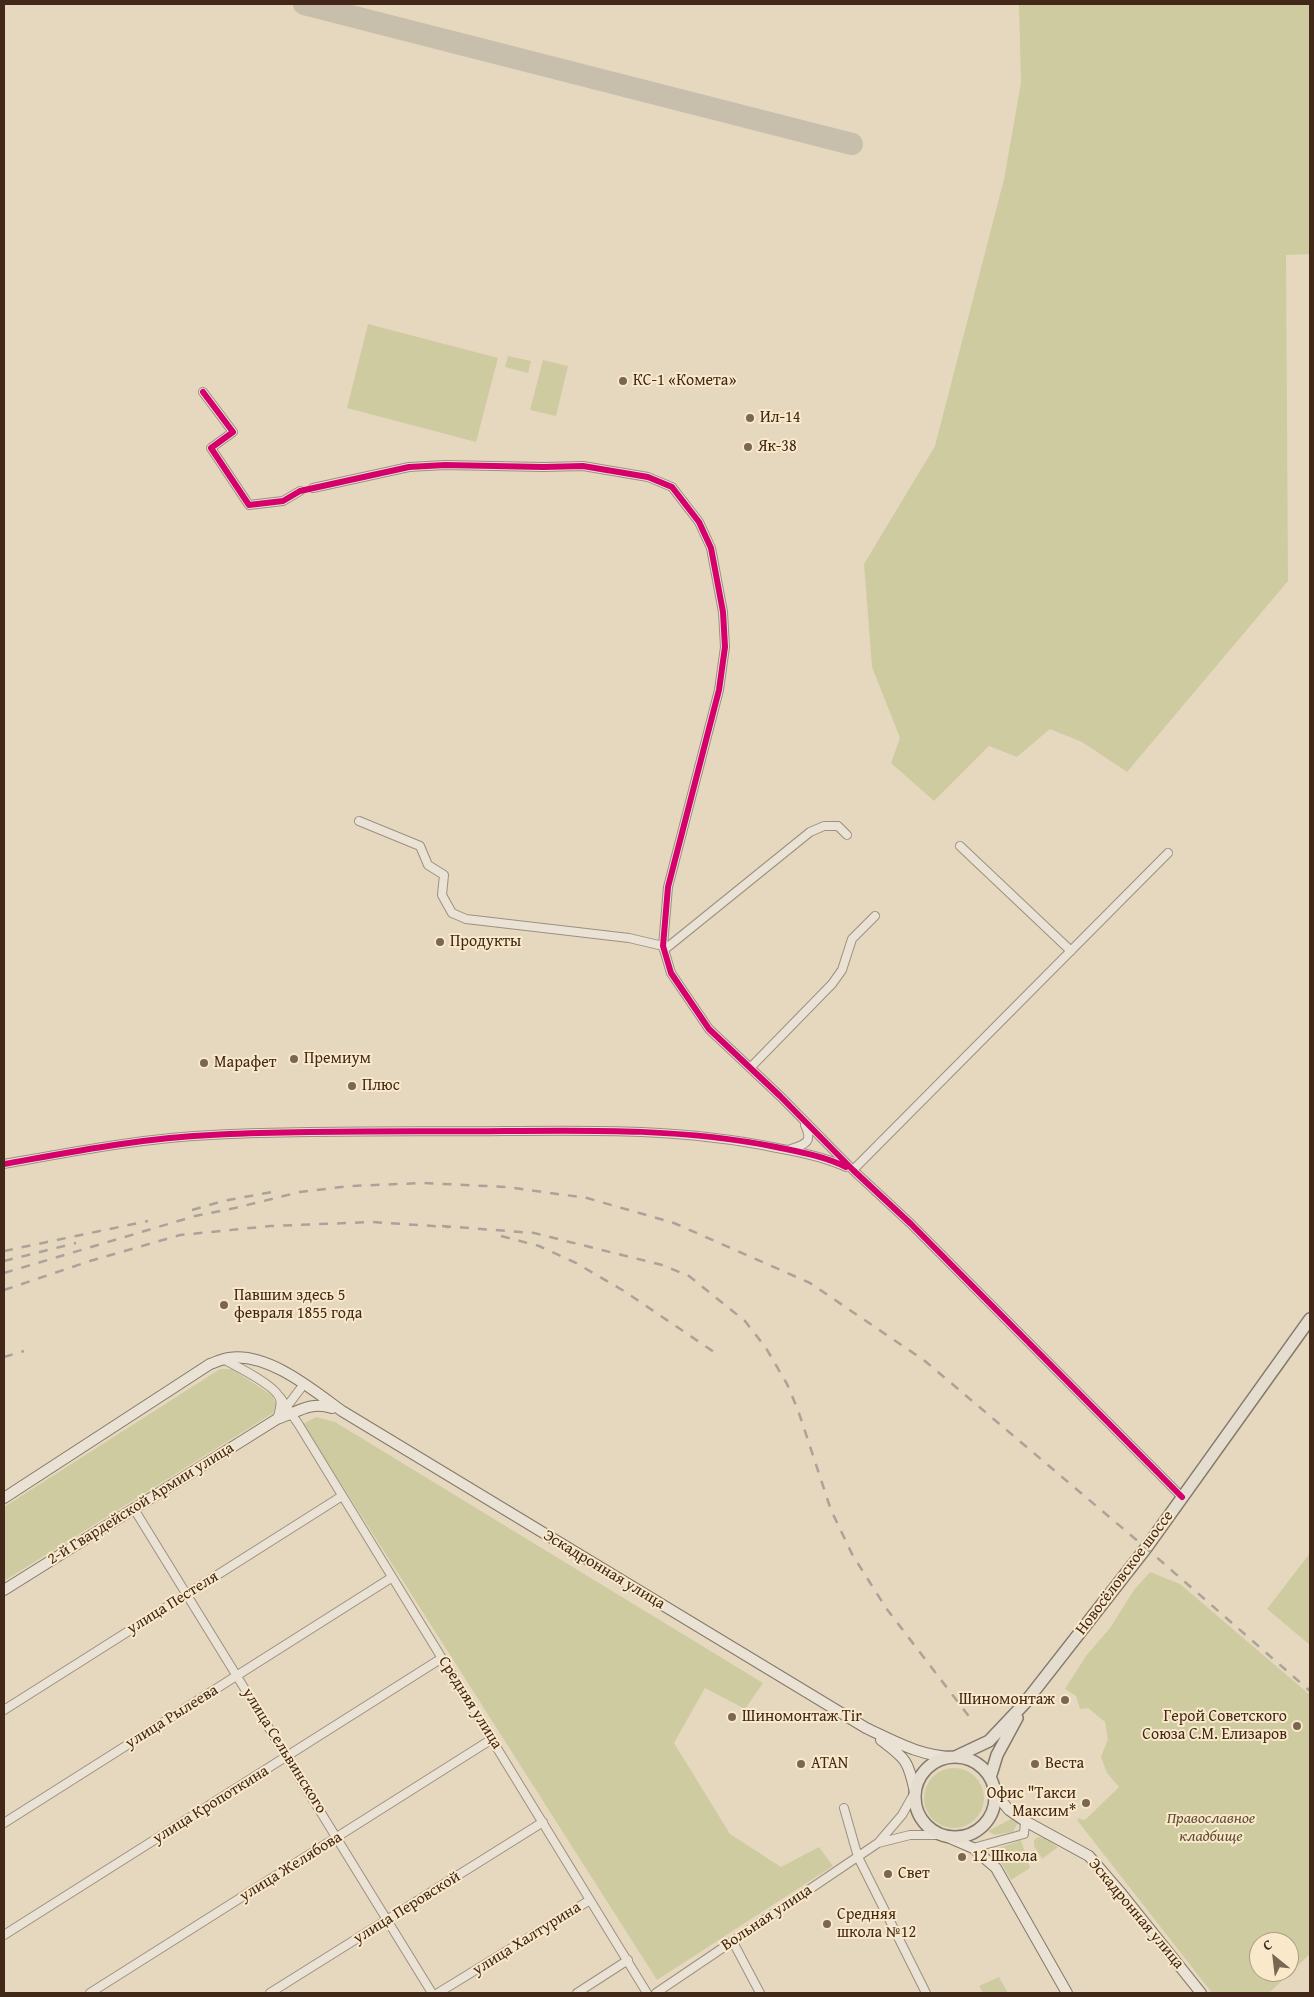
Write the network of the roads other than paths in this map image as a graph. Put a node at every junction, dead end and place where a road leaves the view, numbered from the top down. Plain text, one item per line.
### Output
1 (203, 392) dead end
2 (313, 488) dead end
3 (300, 491) dead end
4 (359, 820) dead end
5 (847, 836) dead end
6 (960, 846) dead end
7 (1168, 853) dead end
8 (875, 916) dead end
9 (663, 948) junction
10 (1071, 951) junction
11 (750, 1068) junction
12 (802, 1119) junction
13 (789, 1150) junction
14 (4, 1164) edge
15 (852, 1170) junction
16 (1310, 1319) edge
17 (223, 1360) junction
18 (304, 1384) junction
19 (280, 1397) junction
20 (289, 1410) junction
21 (342, 1411) junction
22 (277, 1418) junction
23 (342, 1496) junction
24 (1182, 1497) junction
25 (4, 1498) edge
26 (134, 1509) junction
27 (391, 1578) junction
28 (4, 1590) edge
29 (187, 1595) junction
30 (442, 1658) junction
31 (237, 1676) junction
32 (1024, 1704) junction
33 (4, 1710) edge
34 (866, 1728) junction
35 (492, 1739) junction
36 (288, 1756) junction
37 (956, 1757) junction
38 (990, 1778) junction
39 (915, 1792) junction
40 (995, 1793) junction
41 (844, 1808) dead end
42 (1025, 1821) junction
43 (543, 1822) junction
44 (4, 1823) edge
45 (943, 1836) junction
46 (338, 1838) junction
47 (878, 1843) junction
48 (974, 1848) junction
49 (858, 1857) junction
50 (590, 1900) junction
51 (387, 1920) junction
52 (4, 1935) edge
53 (733, 1942) junction
54 (628, 1960) junction
55 (642, 1984) junction
56 (663, 1990) edge
57 (90, 1993) edge
58 (270, 1993) edge
59 (432, 1993) edge
60 (438, 1993) edge
61 (577, 1993) edge
62 (648, 1993) edge
63 (656, 1993) edge
64 (760, 1993) edge
65 (926, 1993) edge
66 (1067, 1993) edge
67 (1201, 1993) edge

1 - 3 street
2 - 9 street
4 - 9 street
5 - 9 street
6 - 10 street
7 - 10 street
8 - 11 street
9 - 11 street
10 - 15 street
11 - 12 street
12 - 13 street
12 - 15 street
13 - 14 street
13 - 15 street
15 - 24 street
16 - 24 main road, Новосёловское шоссе
17 - 18 main road
17 - 19 street, Средняя улица
17 - 25 main road
18 - 20 street
18 - 21 main road
19 - 20 street, Средняя улица
19 - 22 street
20 - 21 main road, 2-й Гвардейской Армии улица
20 - 22 main road, 2-й Гвардейской Армии улица
20 - 23 street, Средняя улица
21 - 34 main road, Эскадронная улица
22 - 26 main road, 2-й Гвардейской Армии улица
23 - 27 street, Средняя улица
23 - 29 street, улица Пестеля
24 - 32 main road, Новосёловское шоссе
26 - 28 main road, 2-й Гвардейской Армии улица
26 - 29 street, улица Сельвинского
27 - 30 street, Средняя улица
27 - 31 street, улица Рылеева
29 - 31 street, улица Сельвинского
29 - 33 street, улица Пестеля
30 - 35 street, Средняя улица
30 - 36 street, улица Кропоткина
31 - 36 street, улица Сельвинского
31 - 44 street, улица Рылеева
32 - 37 main road, Новосёловское шоссе
32 - 38 main road, Новосёловское шоссе
34 - 37 main road
34 - 39 main road
35 - 43 street, Средняя улица
35 - 46 street, улица Желябова
36 - 46 street, улица Сельвинского
36 - 52 street, улица Кропоткина
37 - 38 main road
37 - 39 main road
38 - 40 main road
39 - 45 main road
39 - 47 street
40 - 42 main road
40 - 45 main road
41 - 49 street
42 - 48 street
42 - 67 main road, Эскадронная улица
43 - 50 street, Средняя улица
43 - 51 street, улица Перовской
45 - 47 street
45 - 48 main road
46 - 51 street, улица Сельвинского
46 - 57 street, улица Желябова
47 - 49 street, Вольная улица
48 - 66 main road
49 - 53 street, Вольная улица
49 - 65 street
50 - 54 street, Средняя улица
50 - 60 street, улица Халтурина
51 - 58 street, улица Перовской
51 - 59 street, улица Сельвинского
53 - 56 street, Вольная улица
53 - 64 street
54 - 55 street, Средняя улица
54 - 61 street
55 - 56 street
55 - 62 street, Средняя улица
56 - 63 street, Вольная улица

